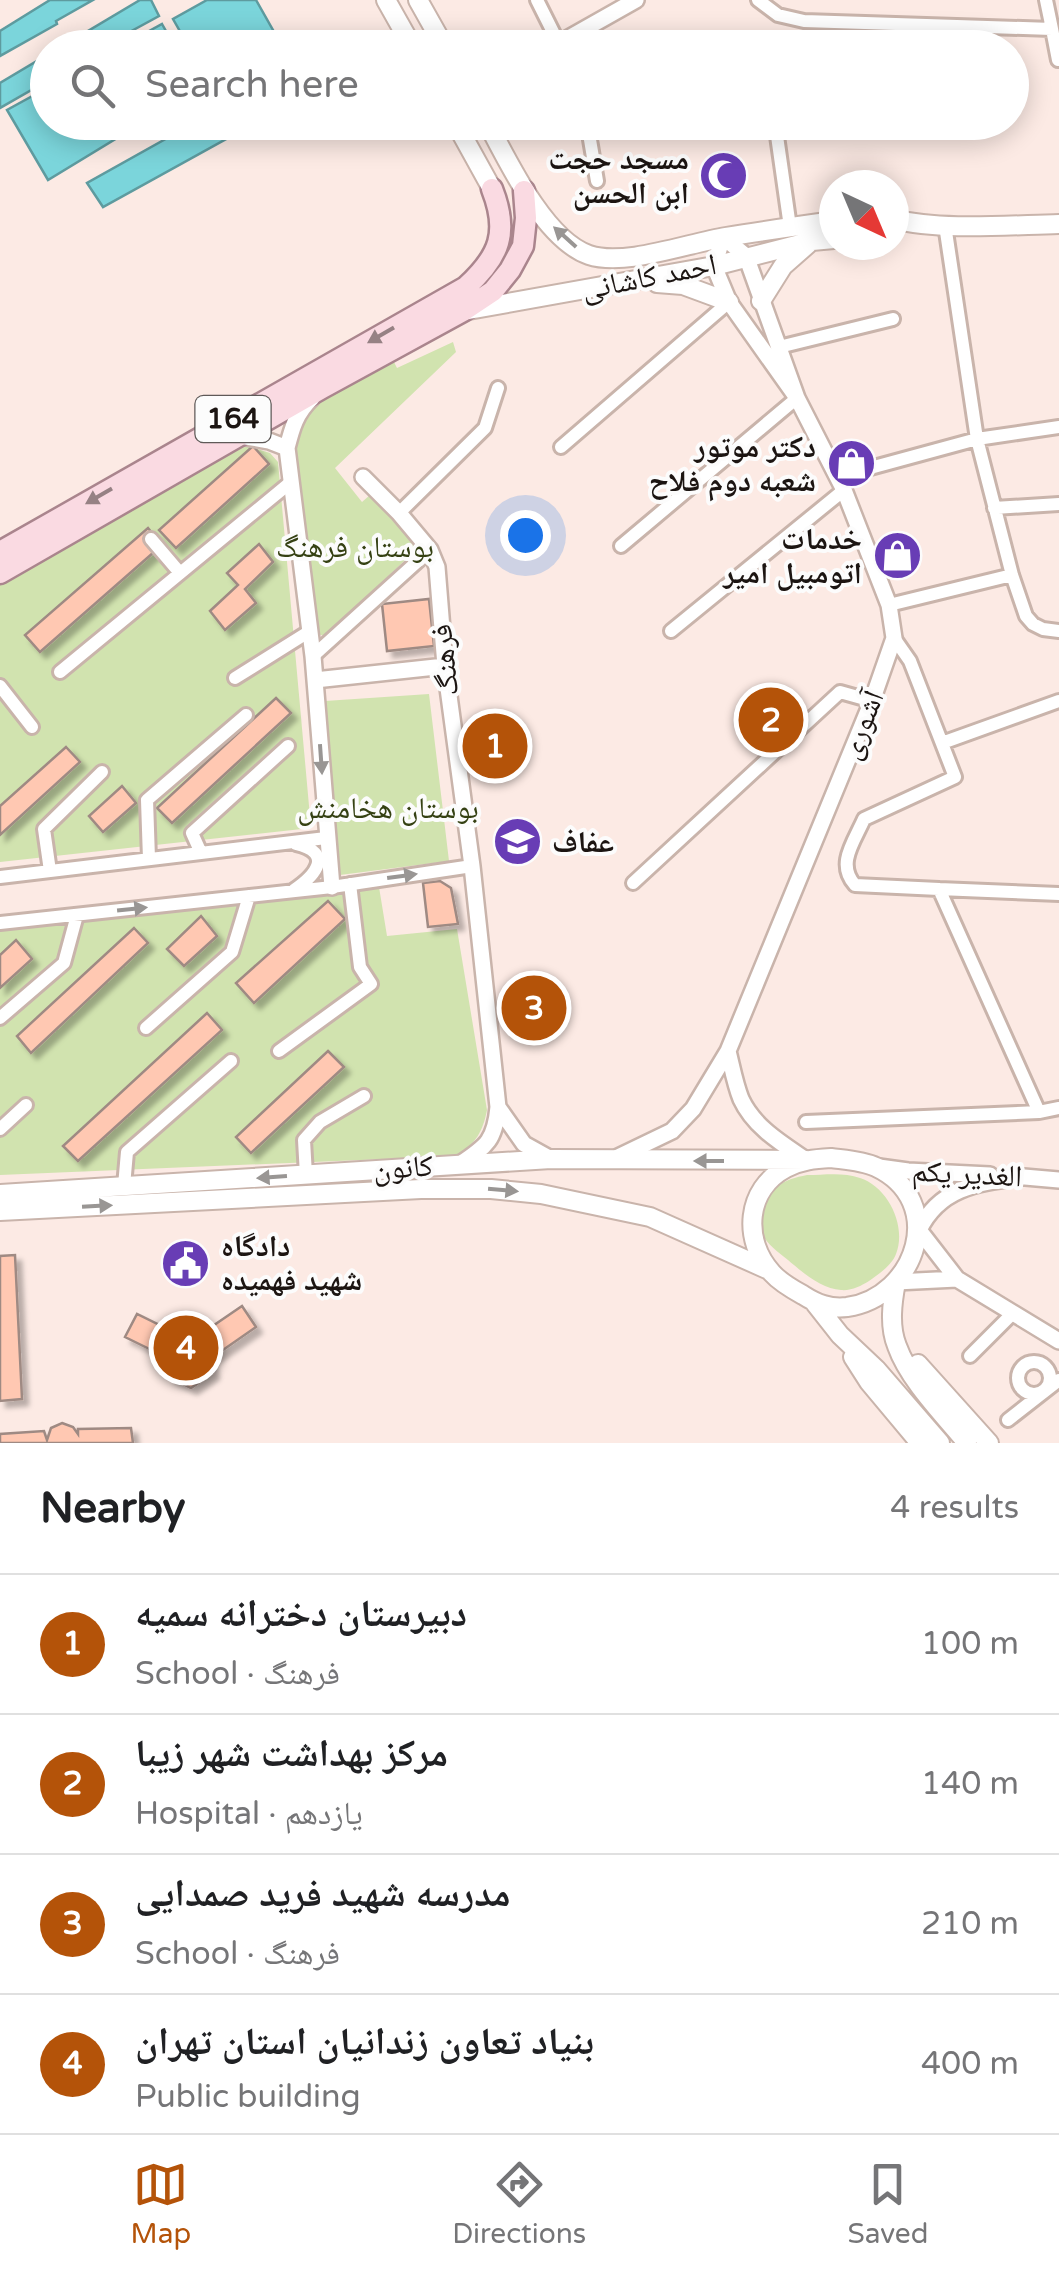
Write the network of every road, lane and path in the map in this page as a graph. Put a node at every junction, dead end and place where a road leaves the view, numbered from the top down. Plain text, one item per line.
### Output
1 (386, 0) edge
2 (418, 0) edge
3 (537, 0) edge
4 (636, 0) edge
5 (758, 0) edge
6 (1046, 0) edge
7 (1052, 29) junction
8 (402, 30) edge
9 (435, 30) edge
10 (550, 30) edge
11 (584, 30) edge
12 (1058, 60) edge
13 (465, 140) edge
14 (497, 140) edge
15 (590, 140) edge
16 (778, 140) edge
17 (598, 180) dead end
18 (492, 188) joint
19 (524, 191) junction
20 (819, 223) edge
21 (909, 223) edge
22 (1059, 224) edge
23 (945, 225) junction
24 (790, 227) junction
25 (723, 237) junction
26 (819, 240) edge
27 (812, 241) junction
28 (746, 256) junction
29 (714, 266) junction
30 (632, 281) junction
31 (761, 301) junction
32 (729, 302) junction
33 (463, 311) junction
34 (893, 319) dead end
35 (779, 347) junction
36 (322, 388) junction
37 (498, 388) dead end
38 (797, 398) junction
39 (1059, 427) edge
40 (240, 436) junction
41 (976, 438) junction
42 (561, 447) dead end
43 (286, 448) junction
44 (363, 477) dead end
45 (291, 482) junction
46 (841, 484) junction
47 (1059, 504) edge
48 (994, 508) junction
49 (398, 513) junction
50 (151, 539) dead end
51 (622, 546) dead end
52 (430, 550) junction
53 (0, 552) edge
54 (0, 573) edge
55 (180, 573) junction
56 (1012, 575) junction
57 (889, 606) junction
58 (310, 631) junction
59 (671, 631) dead end
60 (1058, 631) edge
61 (894, 638) junction
62 (313, 656) junction
63 (445, 666) junction
64 (60, 672) dead end
65 (235, 678) dead end
66 (315, 680) junction
67 (0, 686) edge
68 (872, 701) junction
69 (1059, 701) edge
70 (246, 715) dead end
71 (32, 727) dead end
72 (942, 743) junction
73 (288, 746) dead end
74 (102, 772) dead end
75 (326, 838) junction
76 (288, 842) junction
77 (201, 853) junction
78 (149, 860) junction
79 (472, 866) junction
80 (50, 871) junction
81 (0, 877) edge
82 (634, 883) dead end
83 (350, 884) junction
84 (332, 887) junction
85 (940, 889) junction
86 (292, 891) junction
87 (1059, 894) edge
88 (249, 896) junction
89 (77, 915) junction
90 (0, 924) edge
91 (0, 1018) edge
92 (146, 1028) dead end
93 (278, 1050) dead end
94 (728, 1051) junction
95 (231, 1061) dead end
96 (364, 1096) dead end
97 (26, 1106) dead end
98 (498, 1107) junction
99 (1059, 1108) edge
100 (1040, 1112) junction
101 (806, 1122) dead end
102 (0, 1129) edge
103 (551, 1159) junction
104 (612, 1160) junction
105 (806, 1160) junction
106 (460, 1164) junction
107 (875, 1166) junction
108 (404, 1168) junction
109 (350, 1172) junction
110 (306, 1175) junction
111 (1021, 1177) junction
112 (1059, 1180) edge
113 (124, 1186) junction
114 (406, 1190) junction
115 (0, 1194) edge
116 (350, 1194) junction
117 (0, 1211) edge
118 (919, 1230) junction
119 (769, 1270) junction
120 (957, 1279) junction
121 (896, 1282) junction
122 (814, 1302) junction
123 (1014, 1313) junction
124 (892, 1326) junction
125 (840, 1335) junction
126 (1059, 1341) edge
127 (970, 1356) dead end
128 (1059, 1380) edge
129 (1008, 1420) dead end
130 (905, 1435) edge
131 (920, 1443) edge
132 (940, 1443) edge
133 (967, 1443) edge
134 (989, 1443) edge

1 - 8 main road
2 - 9 main road
3 - 10 street
4 - 11 street
5 - 7 street
6 - 7 street
7 - 12 street
13 - 18 main road
14 - 19 main road, احمد کاشانی
15 - 17 street
16 - 24 street
18 -> 53 main road, 164
25 -> 19 main road, احمد کاشانی
19 - 33 main road
20 - 24 main road, احمد کاشانی
21 - 23 main road
22 - 23 main road
23 - 41 street
24 - 25 main road, احمد کاشانی
25 - 28 street
25 - 29 street
26 - 27 main road, احمد کاشانی / 164
27 - 28 main road, احمد کاشانی / 164
27 - 31 main road
28 - 29 main road, احمد کاشانی / 164
28 - 31 street
29 - 30 main road, احمد کاشانی / 164
29 - 32 street
30 - 32 main road
30 - 33 main road, احمد کاشانی / 164
31 - 35 street
32 - 38 street
32 - 42 street
33 - 36 main road, 164
34 - 35 street
35 - 38 street
36 - 40 main road, 164
36 - 43 street
37 - 49 street
38 - 46 street, آشوری
38 - 51 street
39 - 41 street
40 - 43 street
40 - 54 main road, 164
41 - 46 street
41 - 48 street
43 - 45 street
44 - 49 street, فرهنگ
45 - 55 street
45 - 58 street
46 - 57 street, آشوری
46 - 59 street
47 - 48 street
48 - 56 street
49 - 52 street, فرهنگ
50 - 55 street
52 - 62 street
52 - 63 street, فرهنگ
55 - 64 street
56 - 57 street
56 - 60 street
57 - 61 street, آشوری
58 - 62 street
58 - 65 street
61 - 68 street, آشوری
61 - 72 street
62 - 66 street
63 - 66 street
63 - 79 street, فرهنگ
66 -> 75 street
67 - 71 street
68 - 82 street
68 - 94 street, آشوری
69 - 72 street
70 - 78 street
72 - 85 street
73 - 77 street
74 - 80 street
75 - 76 street
75 - 84 street
76 - 77 street
76 - 86 street
77 - 78 street
78 - 80 street
83 -> 79 street
79 - 98 street, فرهنگ
80 - 81 street
83 - 84 street
83 - 93 street
84 - 86 street
85 - 87 street
85 - 100 street
86 - 88 street
89 -> 88 street
88 - 92 street
89 - 90 street
89 - 91 street
94 - 104 street, آشوری
94 - 105 street
95 - 113 street
96 - 110 street
97 - 102 street
98 - 103 street
98 - 106 street
99 - 100 street
100 - 101 street
103 - 104 main road, کانون
103 - 106 main road, کانون
105 -> 104 main road, کانون
105 - 107 main road
105 - 119 main road
106 - 108 main road, کانون
107 - 111 street, الغدیر یکم
107 - 118 main road
108 - 109 main road, کانون
108 - 114 main road
109 - 110 main road, کانون
109 - 116 main road
110 -> 113 main road, کانون
111 - 112 street, الغدیر یکم
111 - 118 street
113 - 115 main road, کانون
114 - 116 main road, کانون
114 -> 119 main road, کانون
117 -> 116 main road, کانون
118 - 120 street
118 - 121 main road
119 - 122 main road
120 - 121 street
120 - 123 street
121 - 122 main road
121 - 124 main road
122 - 125 main road
123 - 126 street
123 - 127 street
124 - 133 main road
124 - 134 main road
125 - 130 main road
125 - 132 main road
128 - 129 street
130 - 131 main road

